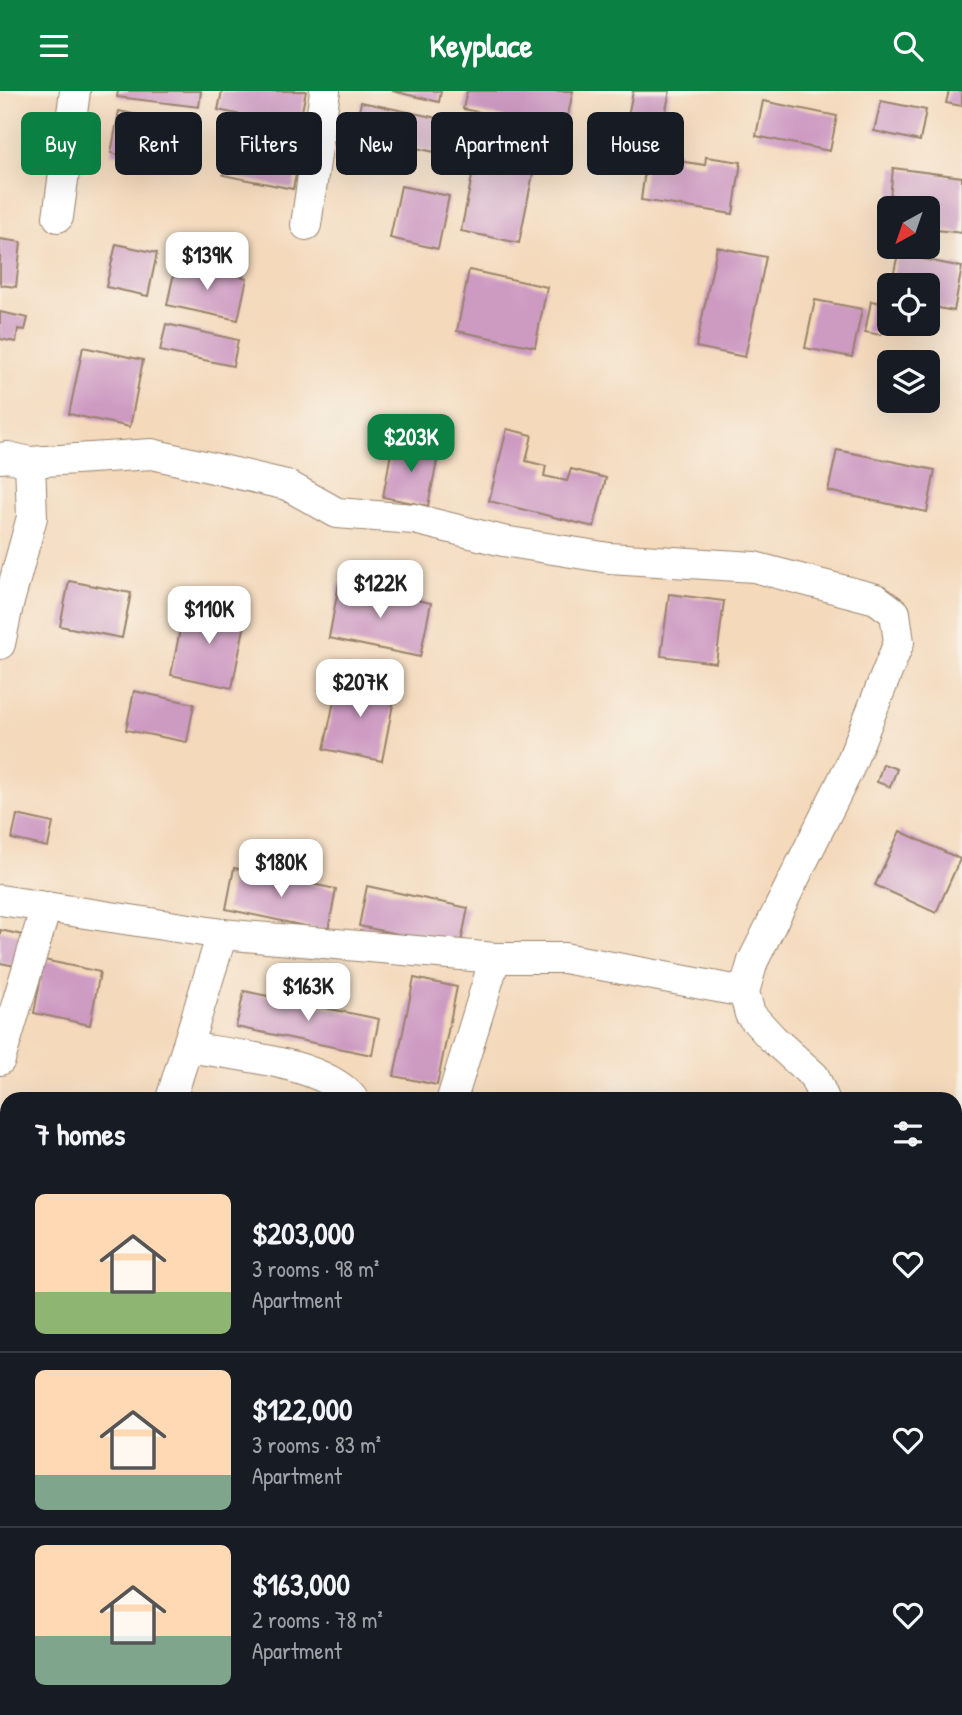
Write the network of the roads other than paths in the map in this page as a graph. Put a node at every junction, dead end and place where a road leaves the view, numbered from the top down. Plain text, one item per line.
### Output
1 (75, 91) edge
2 (325, 91) edge
3 (58, 217) dead end
4 (306, 225) dead end
5 (0, 458) edge
6 (30, 462) junction
7 (0, 644) edge
8 (0, 900) edge
9 (46, 907) junction
10 (222, 934) junction
11 (495, 958) junction
12 (744, 992) junction
13 (187, 1047) junction
14 (0, 1060) edge
15 (173, 1092) edge
16 (347, 1092) edge
17 (455, 1092) edge
18 (821, 1092) edge

1 - 3 street
2 - 4 street
5 - 6 street
6 - 7 street
6 - 12 street
8 - 9 street
9 - 10 street
9 - 14 street
10 - 11 street
10 - 13 street
11 - 12 street
11 - 17 street
12 - 18 street
13 - 15 street
13 - 16 street

